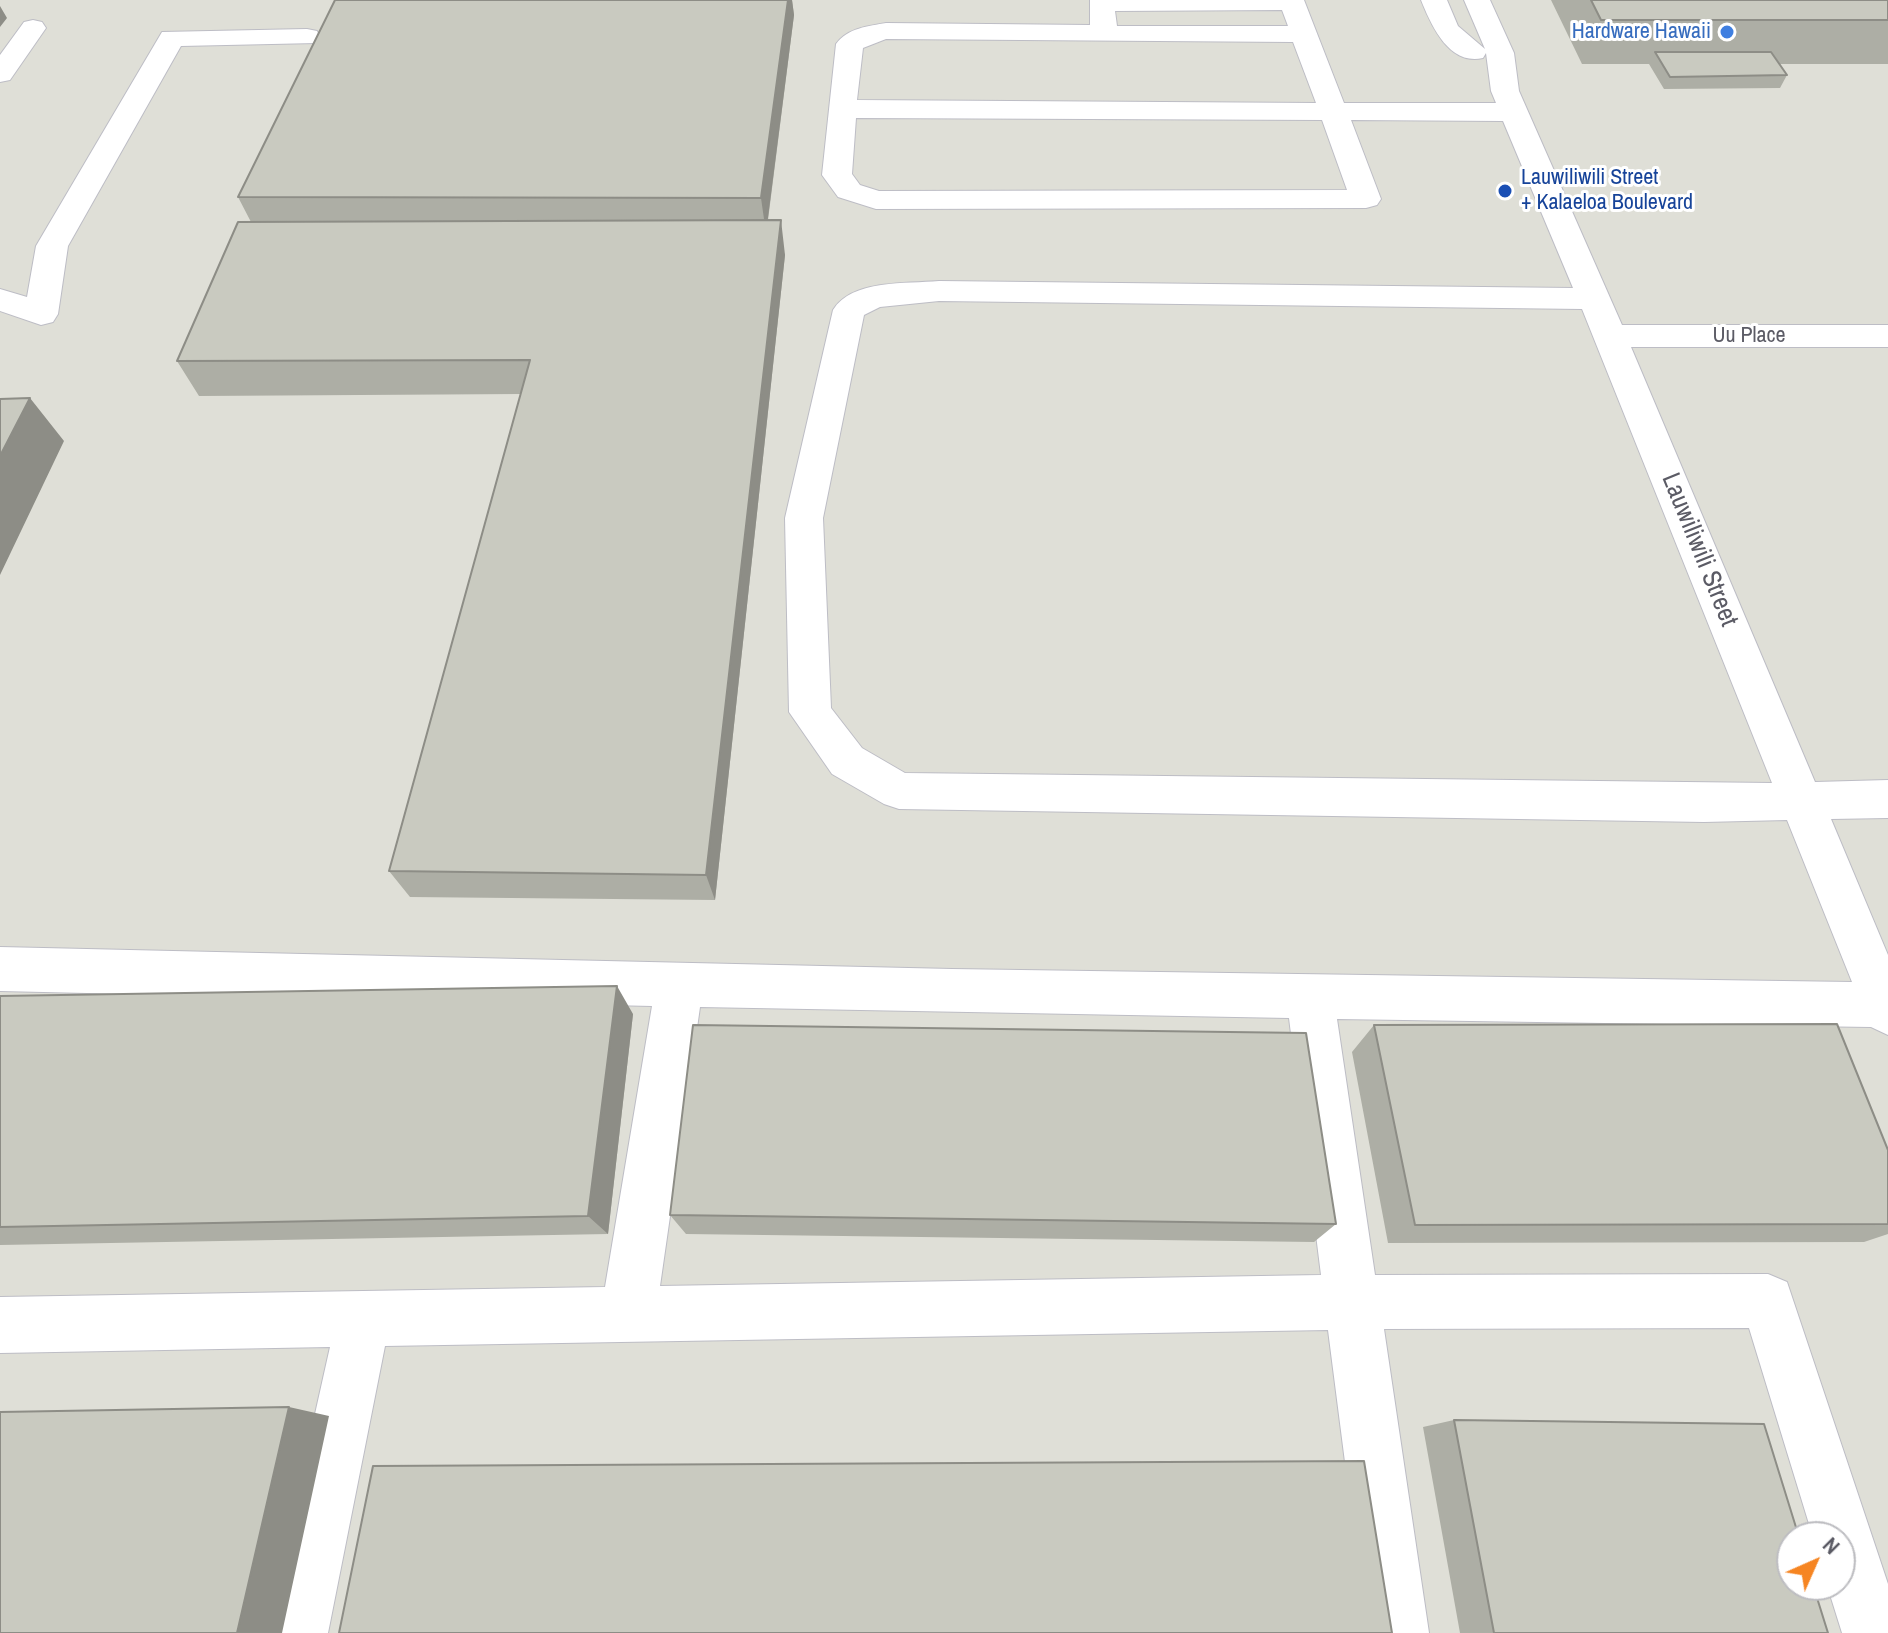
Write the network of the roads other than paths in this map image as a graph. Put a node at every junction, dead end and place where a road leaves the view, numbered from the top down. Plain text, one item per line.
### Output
1 (1434, 0) edge
2 (1450, 0) edge
3 (1477, 0) edge
4 (33, 28) dead end
5 (307, 37) dead end
6 (1473, 52) junction
7 (0, 74) edge
8 (1510, 102) junction
9 (842, 109) junction
10 (1334, 109) junction
11 (0, 299) edge
12 (1595, 299) junction
13 (1610, 336) junction
14 (1888, 336) edge
15 (1888, 799) edge
16 (1802, 800) junction
17 (0, 969) edge
18 (679, 985) junction
19 (1310, 997) junction
20 (1887, 1008) edge
21 (1352, 1302) junction
22 (628, 1315) junction
23 (363, 1320) junction
24 (0, 1325) edge
25 (297, 1633) edge
26 (1398, 1633) edge
27 (1873, 1633) edge

1 - 6 street
2 - 6 street, Lauwiliwili Street
3 - 8 street, Lauwiliwili Street
4 - 7 street
5 - 11 street
6 - 8 street, Lauwiliwili Street
8 - 10 street
8 - 12 street, Lauwiliwili Street
9 - 10 street
9 - 10 street
9 - 10 street
12 - 13 street, Lauwiliwili Street
12 - 16 street
13 - 14 street, Uu Place
13 - 16 street, Lauwiliwili Street
15 - 16 street
16 - 20 street, Lauwiliwili Street
17 - 18 street
18 - 19 street
18 - 22 street
19 - 20 street
19 - 21 street
21 - 22 street
21 - 26 street
21 - 27 street
22 - 23 street
23 - 24 street
23 - 25 street

